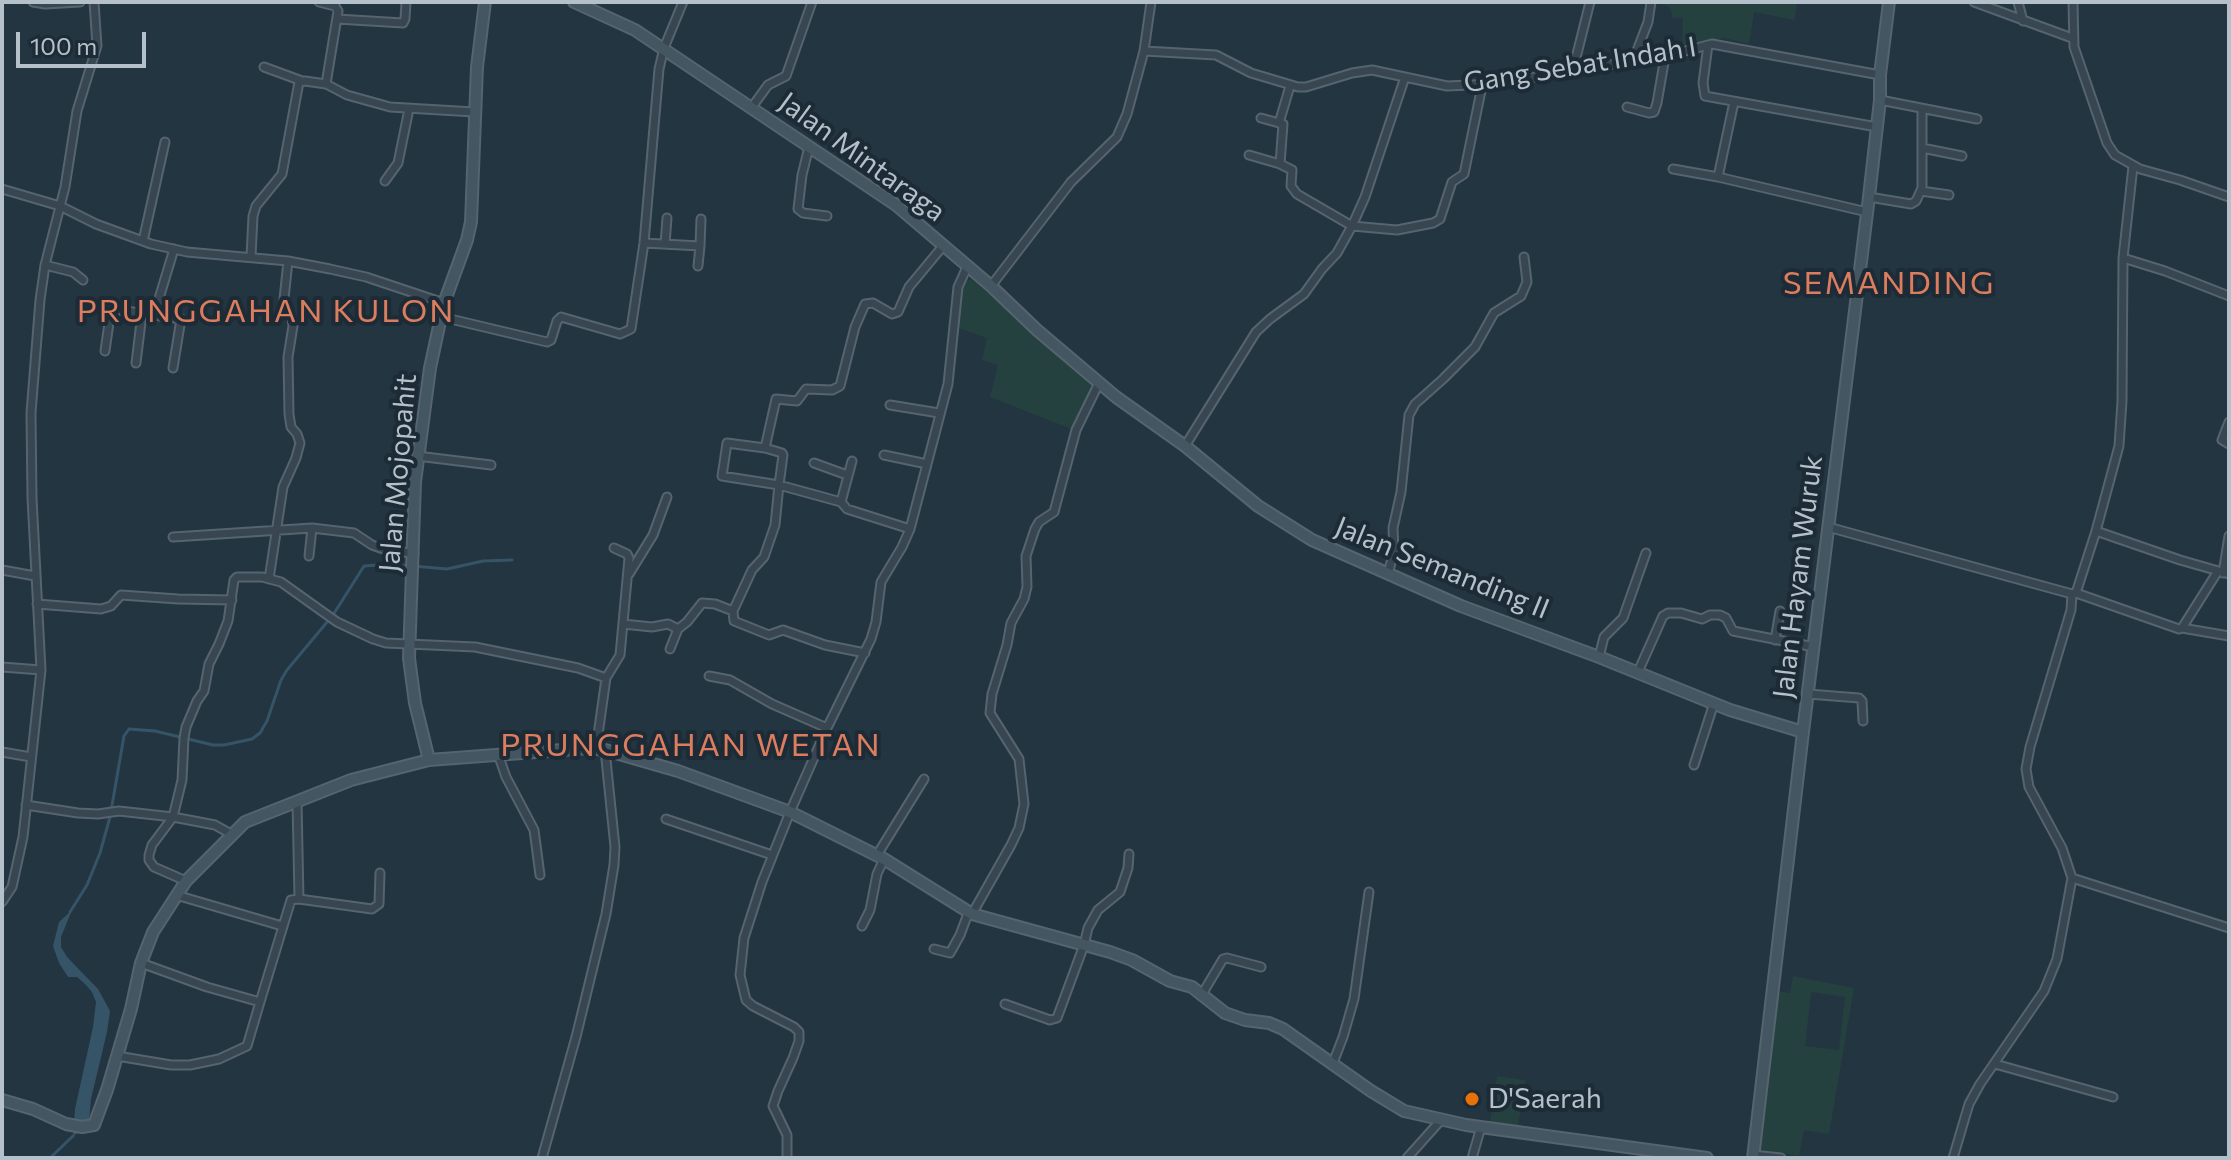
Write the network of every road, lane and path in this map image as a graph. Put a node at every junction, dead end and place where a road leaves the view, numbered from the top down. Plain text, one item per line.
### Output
1 (33, 2) edge
2 (80, 2) edge
3 (94, 2) edge
4 (319, 2) edge
5 (406, 2) edge
6 (485, 2) edge
7 (574, 2) edge
8 (683, 2) edge
9 (812, 2) edge
10 (1151, 2) edge
11 (1590, 2) edge
12 (1651, 2) edge
13 (1889, 2) edge
14 (1974, 2) edge
15 (2018, 2) edge
16 (2073, 2) edge
17 (598, 7) edge
18 (337, 19) junction
19 (2023, 21) junction
20 (2072, 38) junction
21 (1708, 45) junction
22 (664, 48) junction
23 (1144, 51) junction
24 (1665, 57) junction
25 (1633, 61) junction
26 (264, 67) dead end
27 (1573, 70) junction
28 (1880, 75) junction
29 (1405, 77) junction
30 (302, 81) junction
31 (326, 84) junction
32 (1290, 86) junction
33 (1482, 86) junction
34 (1880, 100) junction
35 (1734, 102) junction
36 (752, 107) junction
37 (1627, 107) dead end
38 (409, 109) junction
39 (1922, 109) junction
40 (474, 112) junction
41 (1261, 118) dead end
42 (1977, 119) dead end
43 (1279, 123) junction
44 (1877, 127) junction
45 (165, 142) dead end
46 (809, 147) junction
47 (1922, 148) junction
48 (1249, 155) dead end
49 (1962, 156) dead end
50 (1280, 164) junction
51 (2133, 166) junction
52 (1673, 169) dead end
53 (1718, 177) junction
54 (385, 181) dead end
55 (2, 189) edge
56 (1921, 191) junction
57 (1949, 195) dead end
58 (1869, 197) junction
59 (2229, 197) edge
60 (60, 206) junction
61 (1867, 212) junction
62 (827, 216) dead end
63 (667, 218) dead end
64 (701, 219) dead end
65 (1352, 226) junction
66 (143, 241) junction
67 (644, 243) junction
68 (665, 244) junction
69 (700, 246) junction
70 (943, 246) junction
71 (174, 249) junction
72 (251, 257) junction
73 (1524, 257) dead end
74 (2123, 258) junction
75 (288, 261) junction
76 (45, 265) junction
77 (698, 266) dead end
78 (967, 267) junction
79 (83, 280) dead end
80 (991, 286) junction
81 (2229, 296) edge
82 (444, 303) junction
83 (2229, 308) edge
84 (142, 314) junction
85 (154, 315) junction
86 (442, 317) junction
87 (105, 351) dead end
88 (136, 363) dead end
89 (173, 368) dead end
90 (1099, 383) junction
91 (890, 405) dead end
92 (939, 413) junction
93 (2229, 422) edge
94 (2229, 444) edge
95 (1185, 446) junction
96 (765, 448) junction
97 (884, 455) dead end
98 (417, 456) junction
99 (852, 461) dead end
100 (814, 463) dead end
101 (927, 464) junction
102 (491, 465) dead end
103 (847, 475) junction
104 (779, 485) junction
105 (667, 497) dead end
106 (841, 502) junction
107 (1828, 527) junction
108 (312, 528) junction
109 (277, 529) junction
110 (910, 529) junction
111 (2096, 531) junction
112 (2229, 536) edge
113 (173, 537) dead end
114 (614, 548) dead end
115 (414, 553) junction
116 (1646, 553) dead end
117 (309, 556) dead end
118 (2, 570) edge
119 (2223, 573) edge
120 (1388, 574) junction
121 (35, 576) junction
122 (627, 576) junction
123 (269, 579) junction
124 (2074, 594) junction
125 (232, 600) junction
126 (37, 604) junction
127 (733, 611) junction
128 (1780, 611) dead end
129 (623, 624) junction
130 (2182, 628) junction
131 (678, 629) junction
132 (2229, 636) edge
133 (1775, 640) junction
134 (409, 644) junction
135 (1814, 647) junction
136 (670, 649) dead end
137 (865, 653) junction
138 (1599, 657) junction
139 (2, 667) edge
140 (41, 670) junction
141 (1638, 672) junction
142 (709, 676) dead end
143 (606, 678) junction
144 (1808, 694) junction
145 (1714, 703) junction
146 (1863, 721) dead end
147 (827, 728) junction
148 (1803, 732) junction
149 (601, 749) junction
150 (2, 752) edge
151 (498, 754) junction
152 (31, 757) junction
153 (429, 760) junction
154 (1694, 765) dead end
155 (924, 779) dead end
156 (297, 801) junction
157 (26, 805) junction
158 (790, 812) junction
159 (173, 817) junction
160 (666, 819) dead end
161 (231, 834) junction
162 (1129, 854) dead end
163 (772, 855) junction
164 (881, 857) junction
165 (380, 873) dead end
166 (540, 875) dead end
167 (2072, 878) junction
168 (186, 881) junction
169 (1369, 892) dead end
170 (176, 895) junction
171 (299, 899) junction
172 (2, 902) edge
173 (970, 913) junction
174 (282, 926) junction
175 (862, 926) dead end
176 (2229, 928) edge
177 (1084, 945) junction
178 (934, 949) dead end
179 (141, 963) junction
180 (1261, 967) dead end
181 (1201, 996) junction
182 (260, 1002) junction
183 (1005, 1004) dead end
184 (117, 1056) junction
185 (1333, 1063) junction
186 (1995, 1064) junction
187 (2113, 1097) dead end
188 (2, 1100) edge
189 (1441, 1120) junction
190 (1481, 1127) junction
191 (1753, 1156) edge
192 (542, 1158) edge
193 (787, 1158) edge
194 (1407, 1158) edge
195 (1472, 1158) edge
196 (1707, 1158) edge
197 (1781, 1158) edge
198 (1953, 1158) edge

1 - 2 street
3 - 60 street
4 - 18 street
5 - 18 street
6 - 40 street, Jalan Mojopahit
7 - 17 street, Jalan Mintaraga
8 - 22 street
9 - 36 street
10 - 23 street
11 - 27 street
12 - 25 street
13 - 28 street, Jalan Hayam Wuruk
14 - 19 street
15 - 19 street
16 - 20 street
17 - 22 street, Jalan Mintaraga
18 - 31 street
19 - 20 street
20 - 51 street
21 - 24 street, Gang Sebat Indah I
21 - 28 street, Gang Sebat Indah I
21 - 35 street
22 - 36 street, Jalan Mintaraga
22 - 67 street
23 - 32 street, Gang Sebat Indah I
23 - 80 street
24 - 25 street, Gang Sebat Indah I
24 - 37 street
25 - 27 street, Gang Sebat Indah I
26 - 30 street
27 - 33 street, Gang Sebat Indah I
28 - 34 street, Jalan Hayam Wuruk
29 - 32 street, Gang Sebat Indah I
29 - 33 street, Gang Sebat Indah I
29 - 65 street
30 - 31 street
30 - 72 street
31 - 38 street
32 - 43 street
33 - 65 street
34 - 39 street
34 - 44 street, Jalan Hayam Wuruk
35 - 44 street
35 - 53 street
36 - 46 street, Jalan Mintaraga
38 - 40 street
38 - 54 street
39 - 42 street
39 - 47 street
40 - 82 street, Jalan Mojopahit
41 - 43 street
43 - 50 street
44 - 58 street, Jalan Hayam Wuruk
45 - 66 street
46 - 62 street
46 - 70 street, Jalan Mintaraga
47 - 49 street
47 - 56 street
48 - 50 street
50 - 65 street
51 - 59 street
51 - 74 street
52 - 53 street
53 - 61 street
55 - 60 street
56 - 57 street
56 - 58 street
58 - 61 street, Jalan Hayam Wuruk
60 - 66 street
60 - 76 street
61 - 107 street, Jalan Hayam Wuruk
63 - 68 street
64 - 69 street
65 - 95 street
66 - 71 street
67 - 68 street
67 - 86 street
68 - 69 street
69 - 77 street
70 - 78 street, Jalan Mintaraga
70 - 96 street
71 - 72 street
71 - 85 street
72 - 75 street
73 - 120 street
74 - 81 street
74 - 111 street
75 - 82 street
75 - 109 street
76 - 79 street
76 - 121 street
78 - 80 street, Jalan Mintaraga
78 - 92 street
80 - 90 street, Jalan Mintaraga
81 - 83 street
82 - 86 street, Jalan Mojopahit
84 - 85 street
84 - 87 street
84 - 88 street
85 - 89 street
86 - 98 street, Jalan Mojopahit
90 - 95 street, Jalan Semanding II
90 - 173 street
91 - 92 street
92 - 101 street
93 - 94 street
95 - 120 street, Jalan Semanding II
96 - 104 street
96 - 104 street
97 - 101 street
98 - 102 street
98 - 115 street, Jalan Mojopahit
99 - 103 street
100 - 103 street
101 - 110 street
103 - 106 street
104 - 106 street
104 - 127 street
105 - 122 street
106 - 110 street
107 - 124 street
107 - 135 street, Jalan Hayam Wuruk
108 - 109 street
108 - 115 street
108 - 117 street
109 - 113 street
109 - 123 street
110 - 137 street
111 - 119 street
111 - 124 street
112 - 119 street
114 - 122 street
115 - 134 street, Jalan Mojopahit
116 - 138 street
118 - 121 street
119 - 130 street
120 - 138 street, Jalan Semanding II
121 - 126 street
122 - 129 street
123 - 125 street
123 - 134 street
124 - 130 street
124 - 167 street
125 - 126 street
125 - 159 street
126 - 140 street
127 - 131 street
127 - 137 street
128 - 133 street
129 - 131 street
129 - 143 street
130 - 132 street
131 - 136 street
133 - 135 street
133 - 141 street
134 - 143 street
134 - 153 street, Jalan Mojopahit
135 - 144 street, Jalan Hayam Wuruk
137 - 147 street
138 - 141 street, Jalan Semanding II
139 - 140 street
140 - 152 street
141 - 145 street, Jalan Semanding II
142 - 147 street
143 - 149 street
144 - 146 street
144 - 148 street, Jalan Hayam Wuruk
145 - 148 street, Jalan Semanding II
145 - 154 street
147 - 158 street
148 - 191 street, Jalan Hayam Wuruk
149 - 151 street
149 - 158 street
149 - 192 street
150 - 152 street
151 - 153 street
151 - 166 street
152 - 157 street
153 - 156 street
155 - 164 street
156 - 161 street
156 - 171 street
157 - 159 street
157 - 172 street
158 - 163 street
158 - 164 street
159 - 161 street
159 - 168 street
160 - 163 street
161 - 168 street
162 - 177 street
163 - 193 street
164 - 173 street
164 - 175 street
165 - 171 street
167 - 176 street
167 - 186 street
168 - 170 street
169 - 185 street
170 - 174 street
170 - 179 street
171 - 174 street
173 - 177 street
173 - 178 street
174 - 182 street
177 - 181 street
177 - 183 street
179 - 182 street
179 - 184 street
180 - 181 street
181 - 185 street
182 - 184 street
184 - 188 street
185 - 189 street
186 - 187 street
186 - 198 street
189 - 190 street
189 - 194 street
190 - 195 street
190 - 196 street
191 - 197 street

